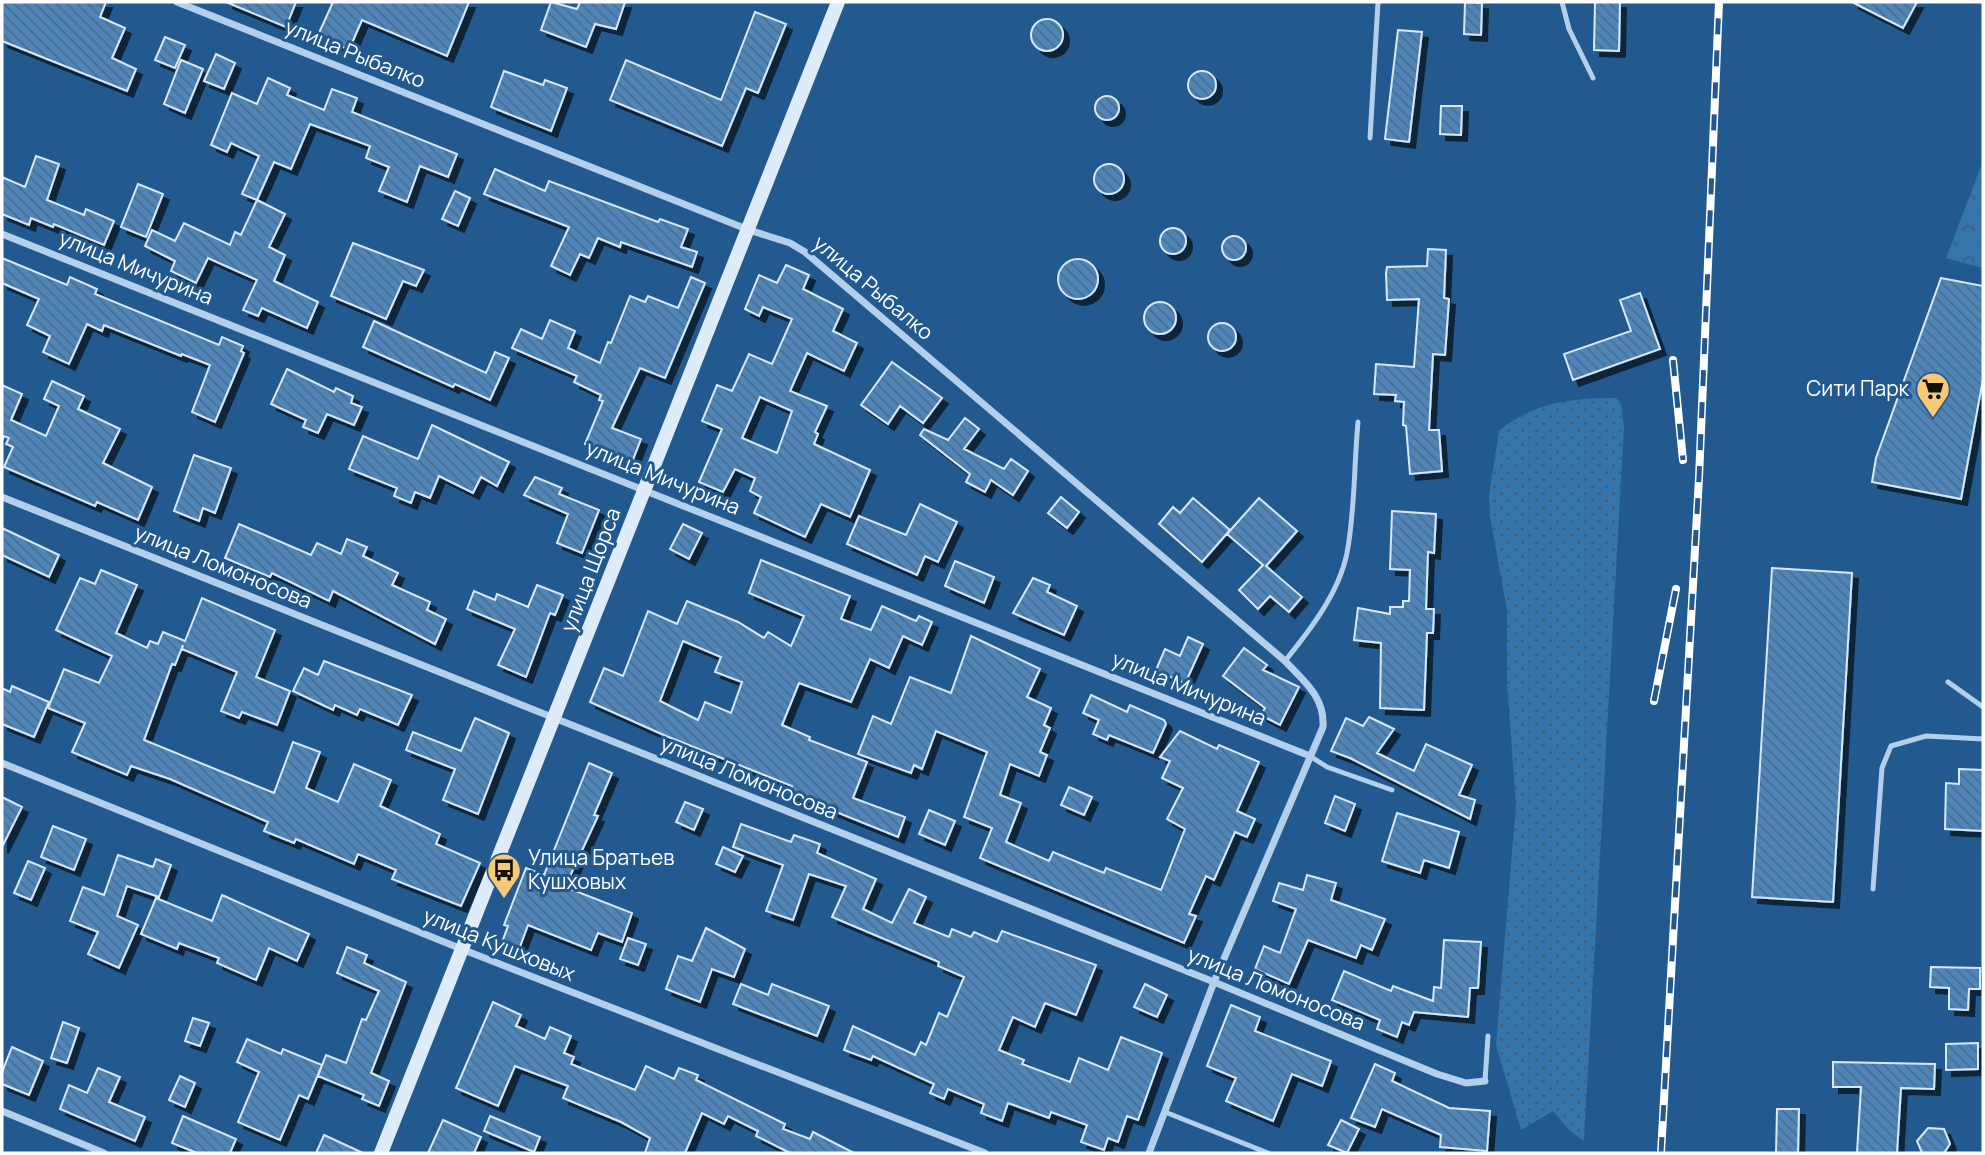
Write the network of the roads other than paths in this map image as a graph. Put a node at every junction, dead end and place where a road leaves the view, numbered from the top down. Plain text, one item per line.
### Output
1 (177, 2) edge
2 (838, 2) edge
3 (1378, 2) edge
4 (1562, 2) edge
5 (1593, 78) dead end
6 (1370, 138) dead end
7 (749, 230) junction
8 (2, 234) edge
9 (1358, 422) dead end
10 (645, 489) junction
11 (2, 497) edge
12 (1285, 661) junction
13 (1948, 682) dead end
14 (1983, 707) edge
15 (555, 720) junction
16 (1983, 739) edge
17 (1310, 756) junction
18 (2, 763) edge
19 (1392, 790) dead end
20 (1873, 888) dead end
21 (464, 950) junction
22 (1214, 982) junction
23 (1488, 1036) dead end
24 (1485, 1081) joint
25 (2, 1111) edge
26 (1165, 1112) junction
27 (104, 1153) edge
28 (381, 1153) edge
29 (985, 1153) edge
30 (1149, 1153) edge
31 (1268, 1153) edge

1 - 7 street, улица Рыбалко
2 - 7 street, улица Щорса
3 - 6 lane
4 - 5 lane
7 - 10 street, улица Щорса
7 - 12 street, улица Рыбалко
8 - 10 street, улица Мичурина
9 - 12 lane
10 - 15 street, улица Щорса
10 - 17 street, улица Мичурина
11 - 15 street, улица Ломоносова
12 - 17 street, улица Рыбалко
13 - 14 lane
15 - 21 street, улица Щорса
15 - 22 street, улица Ломоносова
16 - 20 lane
17 - 19 lane
17 - 22 street, улица Рыбалко
18 - 21 street, улица Кушховых
21 - 28 street, улица Щорса
21 - 29 street, улица Кушховых
22 - 24 street, улица Ломоносова
22 - 26 street, улица Рыбалко
23 - 24 lane
25 - 27 street
26 - 30 street, улица Рыбалко
26 - 31 lane

